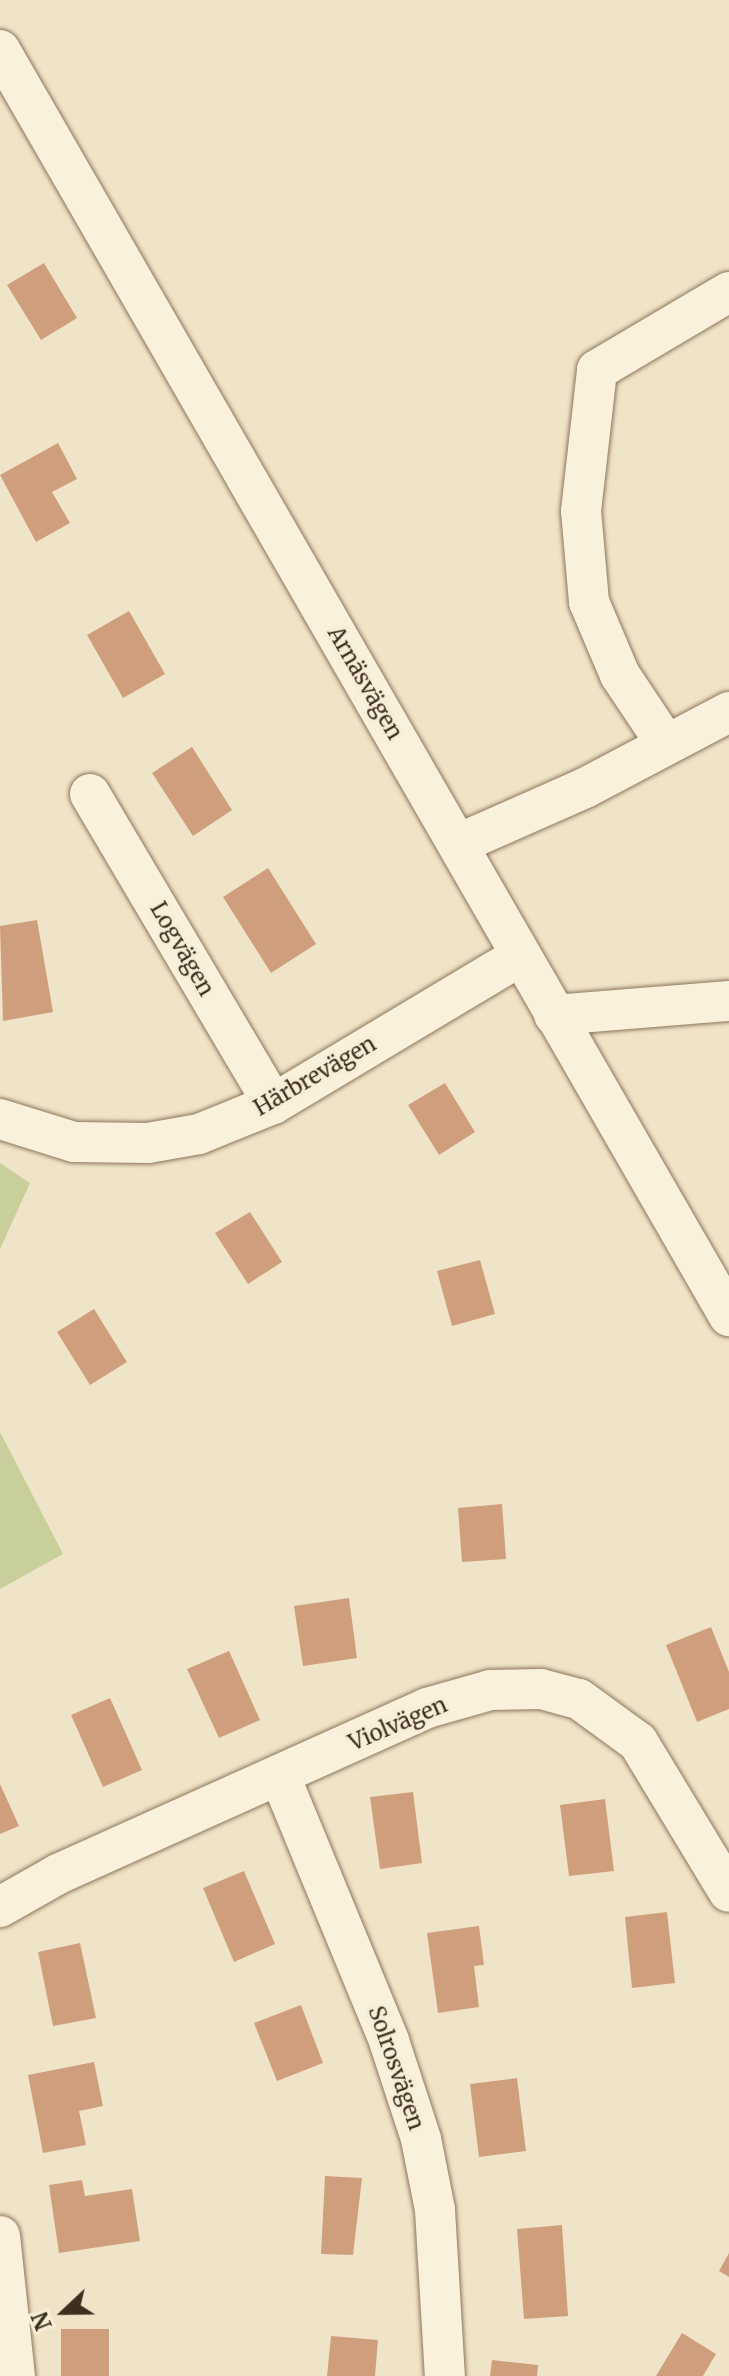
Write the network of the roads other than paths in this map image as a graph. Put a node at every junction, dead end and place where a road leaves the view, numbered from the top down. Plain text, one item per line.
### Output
1 (0, 50) edge
2 (729, 292) edge
3 (729, 712) edge
4 (729, 730) edge
5 (666, 744) junction
6 (90, 794) dead end
7 (458, 844) junction
8 (520, 956) junction
9 (729, 1001) edge
10 (554, 1015) junction
11 (273, 1104) junction
12 (0, 1119) edge
13 (729, 1316) edge
14 (280, 1776) junction
15 (729, 1892) edge
16 (0, 1907) edge
17 (0, 2236) edge
18 (15, 2376) edge
19 (445, 2376) edge

1 - 7 street, Arnäsvägen
2 - 5 street
3 - 5 street
4 - 5 street
5 - 7 street
6 - 11 street, Logvägen
7 - 8 street, Arnäsvägen
8 - 10 street, Arnäsvägen
8 - 11 street, Härbrevägen
9 - 10 street
10 - 13 street, Arnäsvägen
11 - 12 street, Härbrevägen
14 - 15 street, Violvägen
14 - 16 street, Violvägen
14 - 19 street, Solrosvägen
17 - 18 street

